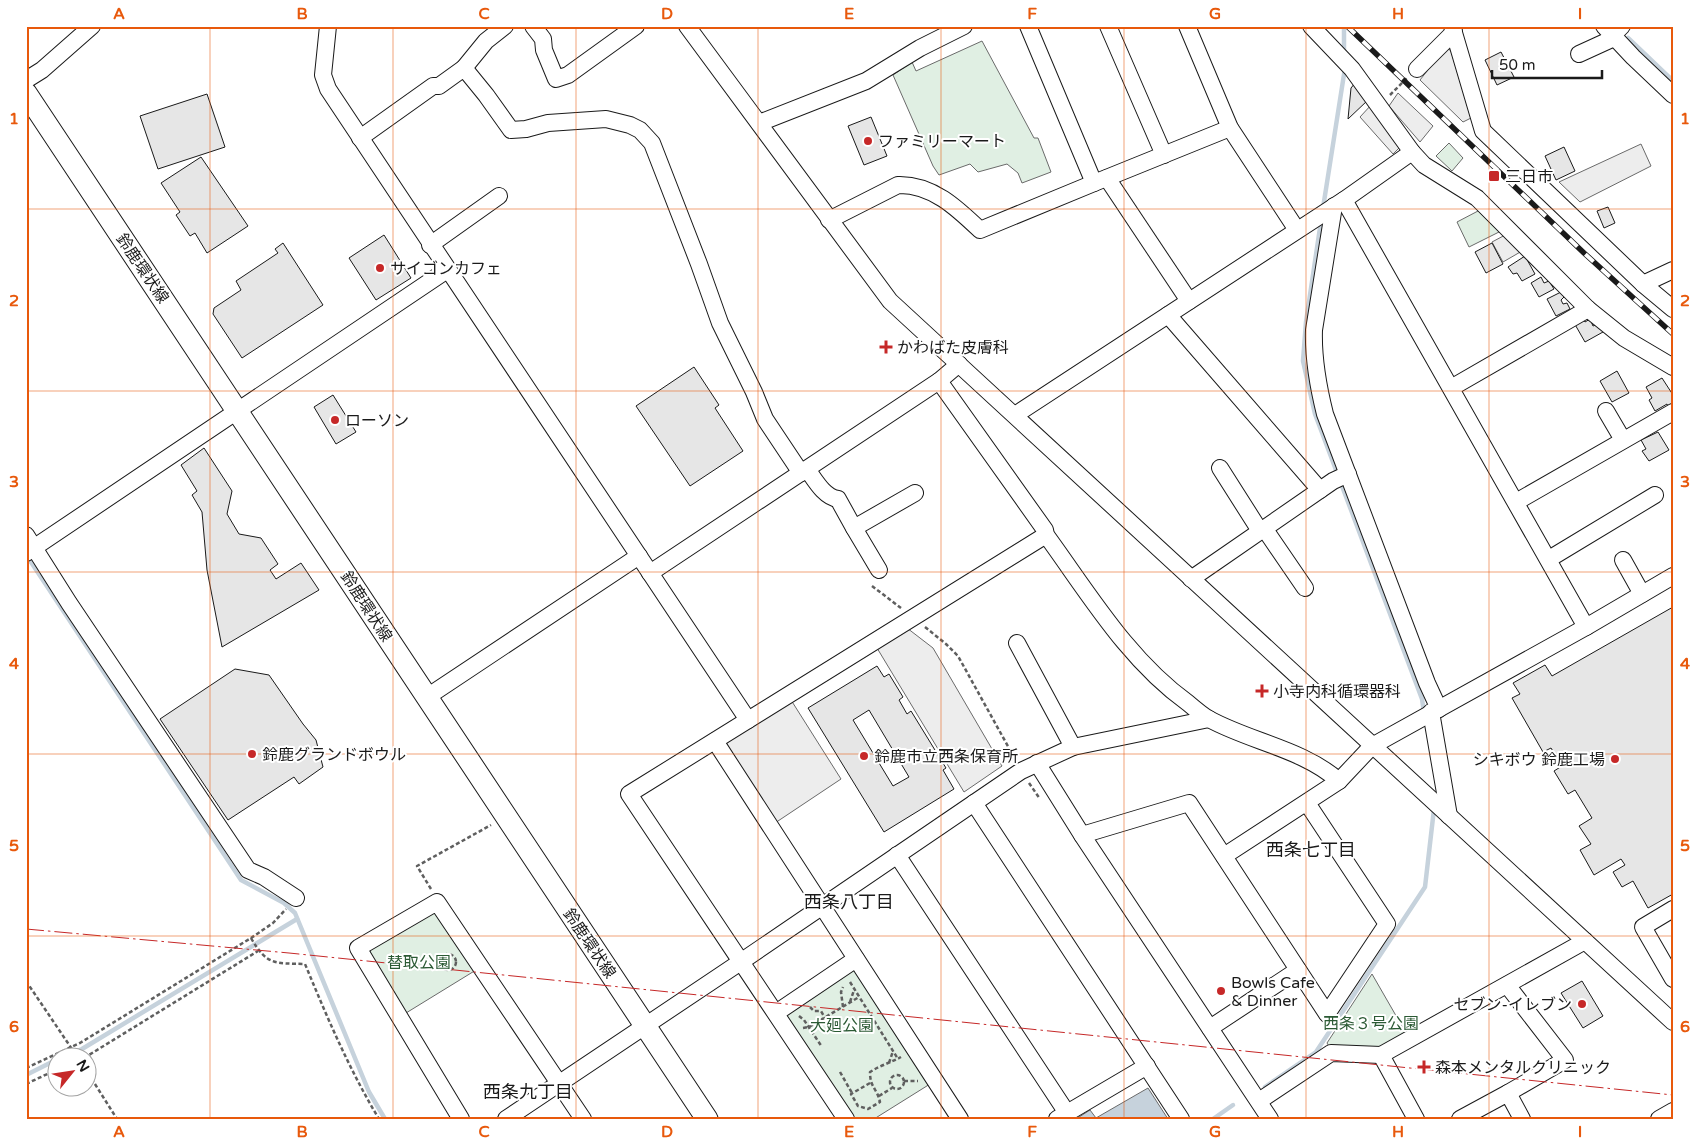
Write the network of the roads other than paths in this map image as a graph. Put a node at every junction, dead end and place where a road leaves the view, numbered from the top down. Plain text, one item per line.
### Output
1 (92, 26) edge
2 (328, 26) edge
3 (505, 26) edge
4 (533, 26) edge
5 (636, 26) edge
6 (687, 26) edge
7 (964, 26) edge
8 (1028, 26) edge
9 (1108, 26) edge
10 (1187, 26) edge
11 (1311, 26) edge
12 (1453, 29) edge
13 (1613, 30) edge
14 (1579, 54) dead end
15 (464, 68) junction
16 (1417, 69) road end
17 (26, 80) edge
18 (26, 93) edge
19 (1673, 95) edge
20 (759, 122) junction
21 (1230, 128) junction
22 (360, 138) junction
23 (1412, 152) junction
24 (1164, 155) junction
25 (1101, 180) junction
26 (499, 196) dead end
27 (1330, 208) junction
28 (829, 220) junction
29 (1297, 230) junction
30 (430, 245) junction
31 (447, 270) junction
32 (1673, 270) edge
33 (1643, 284) junction
34 (1189, 301) junction
35 (1588, 309) junction
36 (1673, 309) edge
37 (1168, 315) junction
38 (960, 364) junction
39 (1673, 367) edge
40 (939, 381) junction
41 (1452, 388) junction
42 (1606, 410) dead end
43 (238, 411) junction
44 (1673, 412) edge
45 (1015, 415) junction
46 (1624, 440) junction
47 (1220, 468) dead end
48 (804, 472) junction
49 (1348, 474) junction
50 (1327, 486) junction
51 (915, 493) dead end
52 (1656, 496) dead end
53 (1516, 502) junction
54 (854, 528) junction
55 (1262, 530) junction
56 (1046, 535) junction
57 (29, 547) edge
58 (639, 556) junction
59 (1549, 559) junction
60 (1623, 560) dead end
61 (879, 570) dead end
62 (650, 573) junction
63 (1673, 576) edge
64 (1191, 579) junction
65 (1305, 588) dead end
66 (1642, 594) junction
67 (1586, 627) junction
68 (1017, 643) dead end
69 (427, 697) junction
70 (1430, 713) junction
71 (1209, 719) junction
72 (748, 720) junction
73 (715, 741) junction
74 (1372, 746) junction
75 (1073, 747) junction
76 (1038, 763) junction
77 (1339, 781) junction
78 (974, 803) junction
79 (1307, 803) junction
80 (1449, 816) junction
81 (1082, 835) junction
82 (897, 855) junction
83 (1224, 856) junction
84 (296, 898) dead end
85 (822, 906) junction
86 (1672, 911) edge
87 (1585, 941) junction
88 (1667, 955) edge
89 (856, 959) junction
90 (742, 961) junction
91 (1298, 970) junction
92 (1673, 979) edge
93 (1507, 985) junction
94 (776, 1013) junction
95 (1673, 1022) edge
96 (646, 1026) junction
97 (1210, 1028) junction
98 (1381, 1056) junction
99 (1147, 1066) junction
100 (559, 1084) junction
101 (1508, 1093) junction
102 (1258, 1101) junction
103 (1673, 1111) edge
104 (1062, 1116) edge
105 (461, 1119) edge
106 (506, 1119) edge
107 (582, 1119) edge
108 (707, 1119) edge
109 (846, 1119) edge
110 (960, 1119) edge
111 (1181, 1119) edge
112 (1270, 1119) edge
113 (1416, 1119) edge
114 (1460, 1119) edge
115 (1522, 1119) edge
116 (1659, 1119) edge

1 - 17 street
2 - 22 street
3 - 15 street
4 - 5 street
6 - 20 street
7 - 20 street
8 - 25 street
9 - 24 street
10 - 21 street
11 - 23 street
12 - 16 street
12 - 33 street
13 - 14 street
13 - 19 street
15 - 22 street
15 - 48 street
18 - 43 main road, 鈴鹿環状線
20 - 28 street
21 - 24 street
21 - 29 street
22 - 30 street
23 - 27 street
23 - 35 street
24 - 25 street
25 - 28 street
25 - 34 street
26 - 30 street
27 - 29 street
27 - 41 street
27 - 49 street
28 - 38 street
29 - 34 street
30 - 31 street
31 - 43 street
31 - 58 street
32 - 33 street
33 - 36 street
34 - 37 street
35 - 39 street
35 - 41 street
37 - 45 street
37 - 50 street
38 - 40 street
38 - 45 street
40 - 48 street
40 - 56 street
41 - 53 street
42 - 46 street
43 - 57 street
43 - 69 main road, 鈴鹿環状線
44 - 46 street
45 - 64 street
46 - 53 street
47 - 55 street
48 - 54 street
48 - 62 street
49 - 50 street
49 - 70 street
50 - 55 street
51 - 54 street
52 - 59 street
53 - 59 street
54 - 61 street
55 - 64 street
55 - 65 street
56 - 71 street
56 - 72 street
57 - 84 street
58 - 62 street
58 - 69 street
59 - 67 street
60 - 66 street
62 - 72 street
63 - 66 street
64 - 74 street
66 - 67 street
67 - 70 street
68 - 75 street
69 - 96 main road, 鈴鹿環状線
70 - 74 street
70 - 80 street
71 - 75 street
71 - 77 street
72 - 73 street
73 - 85 street
73 - 90 street
74 - 77 street
74 - 80 street
75 - 76 street
76 - 78 street
76 - 81 street
77 - 79 street
78 - 82 street
78 - 99 street
79 - 83 street
79 - 91 street
80 - 87 street
81 - 83 street
81 - 97 street
82 - 85 street
82 - 104 street
83 - 91 street
85 - 89 street
85 - 90 street
86 - 88 street
87 - 93 street
87 - 95 street
88 - 92 street
89 - 94 street
89 - 110 street
90 - 94 street
90 - 96 street
91 - 97 street
93 - 98 street
93 - 101 street
94 - 109 street
96 - 100 street
96 - 108 main road, 鈴鹿環状線
97 - 102 street
98 - 102 street
98 - 113 street
99 - 104 street
99 - 111 street
100 - 105 street
100 - 106 street
100 - 107 street
101 - 114 street
101 - 115 street
102 - 112 street
103 - 116 street

